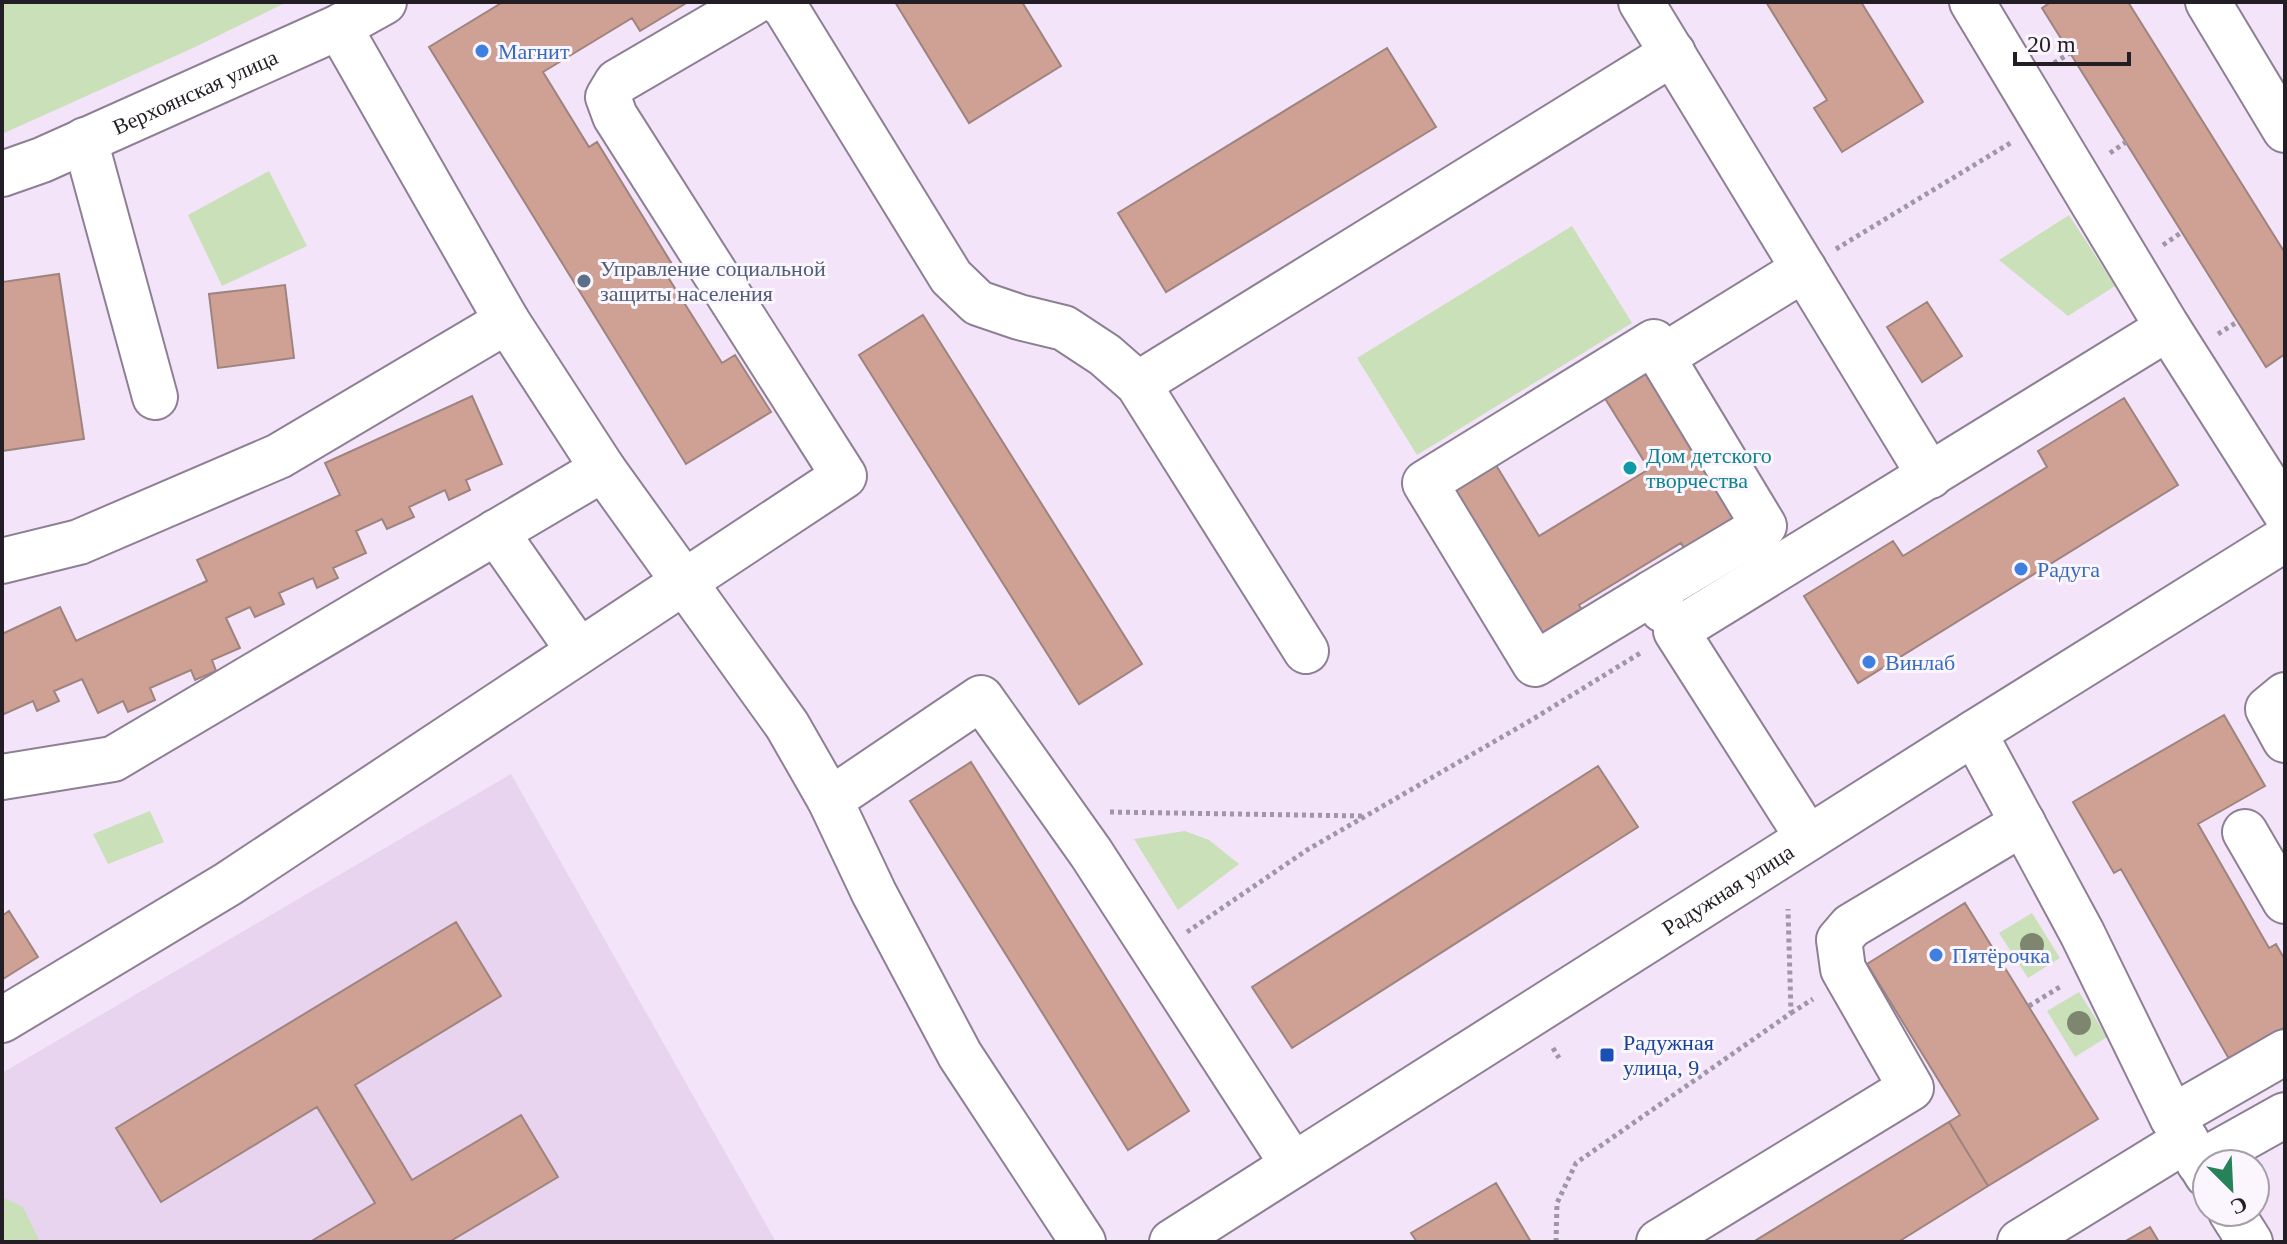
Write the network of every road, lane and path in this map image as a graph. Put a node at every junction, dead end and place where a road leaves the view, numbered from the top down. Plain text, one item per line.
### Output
1 (384, 2) edge
2 (754, 2) edge
3 (779, 2) edge
4 (1641, 2) edge
5 (1972, 2) edge
6 (2208, 2) edge
7 (339, 27) junction
8 (1673, 53) junction
9 (2045, 123) junction
10 (2285, 130) edge
11 (85, 140) junction
12 (2, 174) edge
13 (1804, 269) junction
14 (507, 321) junction
15 (2168, 328) junction
16 (1662, 357) junction
17 (1138, 384) junction
18 (155, 397) dead end
19 (603, 469) junction
20 (1930, 476) junction
21 (2285, 512) edge
22 (496, 532) junction
23 (2285, 539) edge
24 (2, 561) edge
25 (686, 581) junction
26 (1663, 611) junction
27 (579, 651) junction
28 (1306, 651) dead end
29 (2285, 695) edge
30 (1974, 733) junction
31 (2285, 740) edge
32 (2, 777) edge
33 (830, 800) junction
34 (1061, 811) junction
35 (1365, 816) junction
36 (2023, 823) junction
37 (2245, 832) dead end
38 (1808, 838) junction
39 (2285, 901) edge
40 (1788, 909) dead end
41 (1157, 953) junction
42 (2, 1020) edge
43 (2285, 1052) edge
44 (2285, 1115) edge
45 (2192, 1148) edge
46 (2194, 1148) edge
47 (2191, 1149) edge
48 (1293, 1165) junction
49 (2035, 1238) edge
50 (1083, 1242) edge
51 (1172, 1242) edge
52 (1556, 1242) edge
53 (1659, 1242) edge

1 - 7 street, Верхоянская улица
2 - 25 street
3 - 17 street
4 - 8 street
5 - 9 street
6 - 10 street
7 - 11 street, Верхоянская улица
7 - 14 street
8 - 13 street
8 - 17 street
9 - 13 path
9 - 15 street
11 - 12 street, Верхоянская улица
11 - 18 street
13 - 16 street
13 - 20 street
14 - 19 street
14 - 24 street
15 - 20 street
15 - 21 street
16 - 26 street
16 - 26 street
17 - 28 street
19 - 22 street
19 - 25 street
20 - 26 street
22 - 27 street
22 - 32 street
23 - 30 street, Радужная улица
25 - 27 street
25 - 33 street
26 - 35 path
26 - 38 street
27 - 42 street
29 - 31 street
30 - 36 street
30 - 38 street, Радужная улица
33 - 34 street
33 - 50 street
34 - 35 path
34 - 41 street
35 - 41 path
36 - 47 street
36 - 53 street
37 - 39 street
38 - 48 street, Радужная улица
40 - 52 path
41 - 48 street
43 - 45 street
44 - 46 street
47 - 49 street
48 - 51 street, Радужная улица

